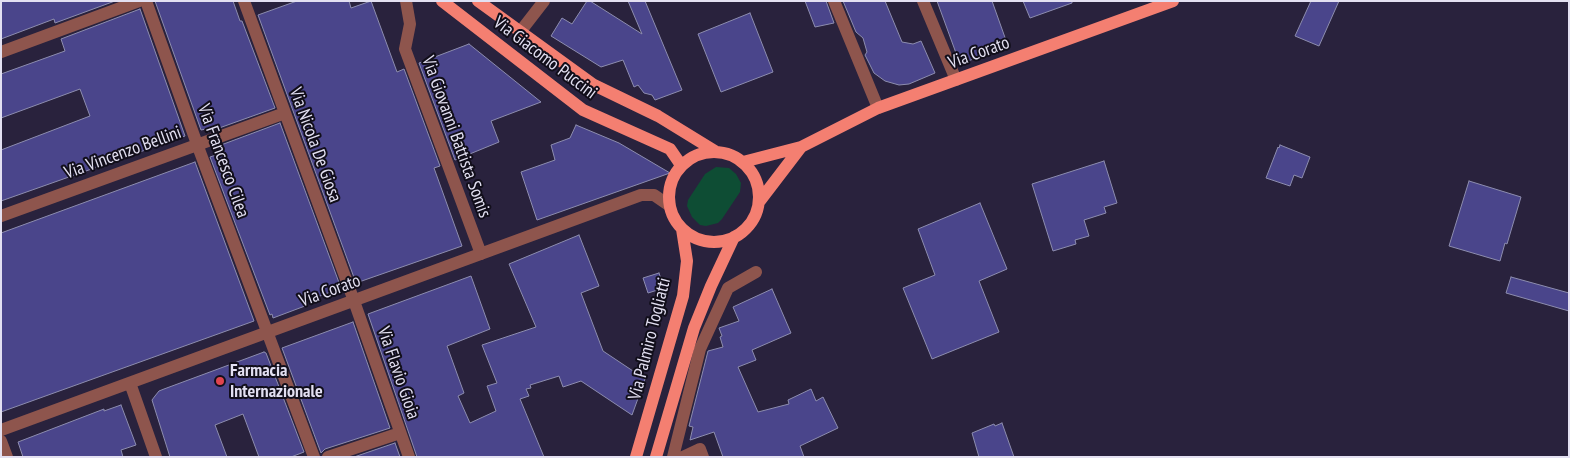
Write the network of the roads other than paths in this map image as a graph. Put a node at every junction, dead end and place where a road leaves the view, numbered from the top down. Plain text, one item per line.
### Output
1 (139, 1) edge
2 (146, 1) edge
3 (244, 1) edge
4 (406, 1) edge
5 (442, 1) edge
6 (478, 1) edge
7 (544, 1) edge
8 (834, 1) edge
9 (923, 1) edge
10 (1173, 1) edge
11 (520, 32) junction
12 (1, 52) edge
13 (956, 80) junction
14 (878, 108) junction
15 (285, 113) junction
16 (197, 144) junction
17 (801, 147) junction
18 (715, 151) junction
19 (743, 162) junction
20 (681, 165) junction
21 (759, 202) junction
22 (670, 206) junction
23 (1, 216) edge
24 (682, 229) junction
25 (734, 237) junction
26 (481, 254) junction
27 (756, 272) dead end
28 (354, 301) junction
29 (268, 333) junction
30 (130, 383) junction
31 (1, 430) edge
32 (400, 432) junction
33 (1, 441) edge
34 (7, 457) edge
35 (156, 457) edge
36 (314, 457) edge
37 (328, 457) edge
38 (409, 457) edge
39 (636, 457) edge
40 (656, 457) edge
41 (673, 457) edge
42 (683, 457) edge
43 (703, 457) edge

1 - 12 street
2 - 16 street, Via Francesco Cilea
3 - 15 street, Via Nicola De Giosa
4 - 26 street, Via Giovanni Battista Somis
5 - 20 main road, Via Giacomo Puccini
6 - 11 main road, Via Giacomo Puccini
7 - 11 street
8 - 14 street
9 - 13 street
10 - 13 main road, Via Corato
11 - 18 main road, Via Giacomo Puccini
13 - 14 main road, Via Corato
14 - 17 main road, Via Corato
15 - 16 street, Via Vincenzo Bellini
15 - 28 street, Via Nicola De Giosa
16 - 23 street, Via Vincenzo Bellini
16 - 29 street, Via Francesco Cilea
17 - 19 main road, Via Corato
17 - 21 main road, Via Corato
18 - 19 main road
18 - 20 main road
19 - 21 main road
20 - 22 main road
21 - 25 main road, Via Corato
22 - 24 main road
22 - 26 street, Via Corato
24 - 25 main road
24 - 39 main road, Via Palmiro Togliatti
25 - 40 main road, Via Palmiro Togliatti
26 - 28 street, Via Corato
27 - 41 street
28 - 29 street, Via Corato
28 - 32 street, Via Flavio Gioia
29 - 30 street, Via Corato
29 - 36 street, Via Francesco Cilea
30 - 31 street, Via Corato
30 - 35 street
32 - 37 street
32 - 38 street, Via Flavio Gioia
33 - 34 street
42 - 43 street

